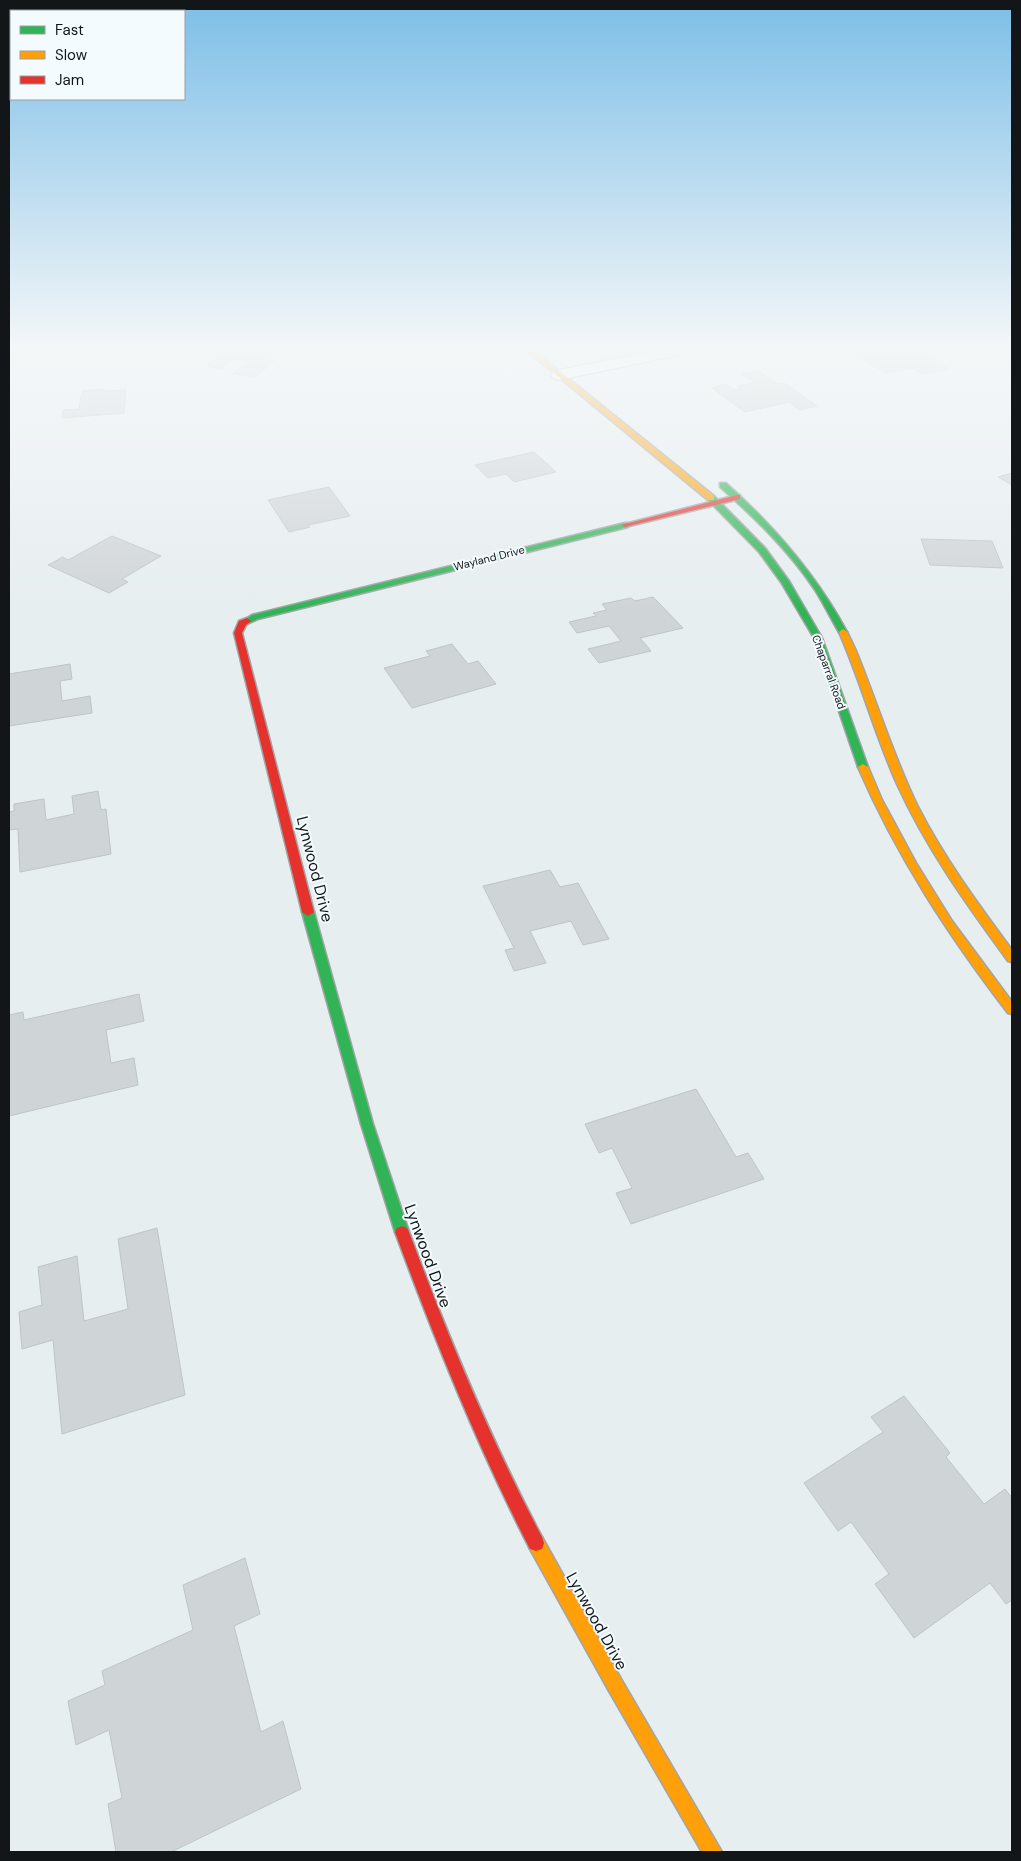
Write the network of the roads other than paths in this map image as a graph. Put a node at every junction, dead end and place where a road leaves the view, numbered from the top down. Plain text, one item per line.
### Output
1 (636, 437) edge
2 (715, 479) dead end
3 (737, 497) junction
4 (716, 502) junction
5 (242, 623) joint
6 (1012, 958) edge
7 (1012, 1010) edge
8 (713, 1852) edge

1 - 4 main road, Chaparral Road
2 - 3 main road, Chaparral Road
3 - 4 main road, Wayland Drive
3 - 6 main road, Chaparral Road
4 - 5 main road, Wayland Drive
4 - 7 main road, Chaparral Road
5 - 8 main road, Lynwood Drive

